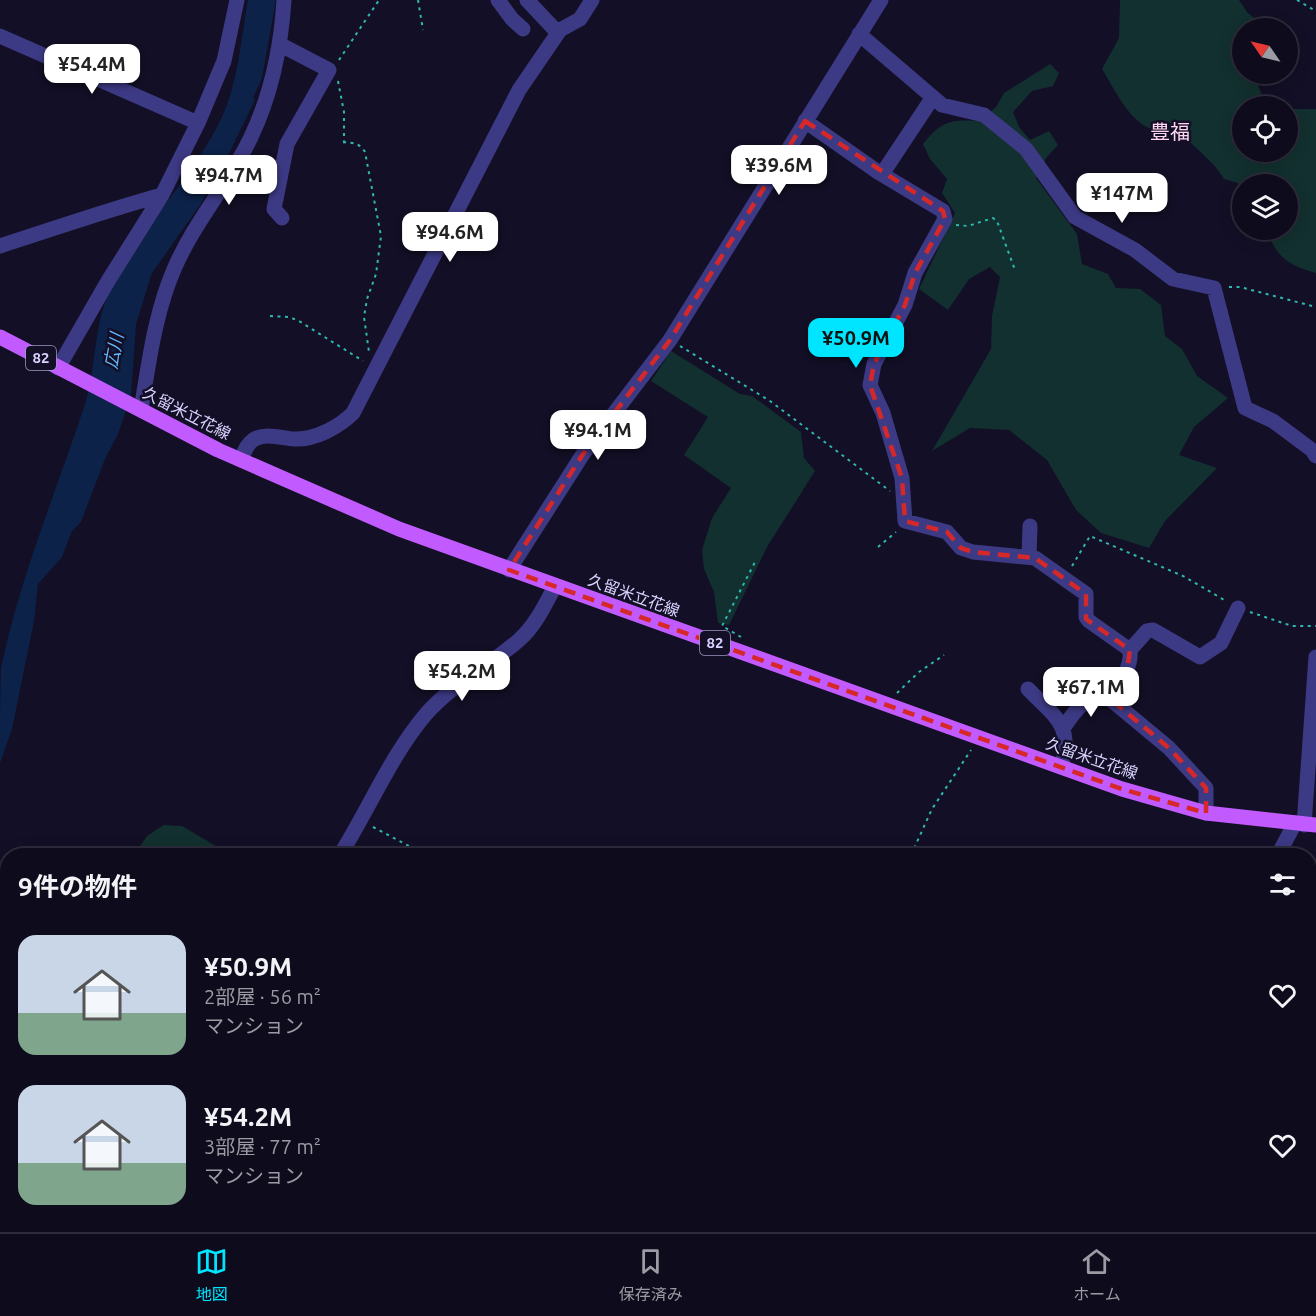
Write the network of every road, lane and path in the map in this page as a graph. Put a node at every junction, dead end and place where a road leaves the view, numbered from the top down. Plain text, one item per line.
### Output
1 (237, 0) edge
2 (284, 0) edge
3 (379, 0) edge
4 (418, 0) edge
5 (498, 0) edge
6 (527, 0) edge
7 (592, 0) edge
8 (881, 0) edge
9 (1297, 0) edge
10 (1316, 11) edge
11 (523, 29) dead end
12 (423, 30) dead end
13 (558, 33) junction
14 (859, 34) junction
15 (0, 36) edge
16 (281, 45) junction
17 (332, 71) junction
18 (933, 97) junction
19 (805, 121) junction
20 (198, 123) junction
21 (343, 142) junction
22 (344, 146) dead end
23 (882, 174) junction
24 (162, 195) junction
25 (282, 218) dead end
26 (944, 222) junction
27 (0, 246) edge
28 (1015, 270) dead end
29 (1215, 288) junction
30 (1316, 307) edge
31 (270, 316) dead end
32 (0, 337) edge
33 (670, 340) junction
34 (58, 368) junction
35 (373, 369) junction
36 (136, 408) junction
37 (1316, 456) edge
38 (241, 460) junction
39 (903, 502) junction
40 (905, 521) junction
41 (1030, 526) dead end
42 (878, 547) dead end
43 (1029, 557) junction
44 (755, 562) dead end
45 (509, 570) junction
46 (1065, 579) junction
47 (555, 586) junction
48 (1238, 608) junction
49 (1316, 626) edge
50 (748, 641) dead end
51 (1130, 650) junction
52 (944, 655) dead end
53 (1316, 657) edge
54 (1028, 689) dead end
55 (1109, 693) junction
56 (892, 697) dead end
57 (1064, 728) junction
58 (980, 738) junction
59 (1061, 767) junction
60 (1206, 813) junction
61 (362, 821) junction
62 (1305, 824) edge
63 (345, 848) edge
64 (413, 848) edge
65 (914, 848) edge
66 (1284, 848) edge

1 - 20 street
2 - 16 street
3 - 17 path
4 - 12 path
5 - 11 street
6 - 13 street
7 - 13 street
8 - 14 street
9 - 10 path
13 - 35 street
14 - 18 street
14 - 19 street
15 - 20 street
16 - 17 street
16 - 36 street
17 - 21 path
17 - 25 street
18 - 23 street
18 - 29 street
19 - 23 street
19 - 33 street
20 - 24 street
21 - 22 path
21 - 35 path
23 - 26 street
24 - 27 street
24 - 34 street
26 - 28 path
26 - 39 street
29 - 30 path
29 - 37 street
31 - 35 path
32 - 34 main road, 久留米立花線 / 82
33 - 39 path
33 - 45 street
34 - 36 main road, 久留米立花線 / 82
35 - 38 street
36 - 38 main road, 久留米立花線 / 82
38 - 45 main road, 久留米立花線 / 82
39 - 40 street
40 - 42 path
40 - 43 street
41 - 43 street
43 - 46 street
44 - 50 path
45 - 47 main road, 久留米立花線 / 82
46 - 48 path
46 - 51 street
47 - 58 main road, 久留米立花線 / 82
47 - 61 street
48 - 49 path
48 - 51 street
51 - 55 street
52 - 56 path
53 - 62 street
54 - 57 street
55 - 57 street
55 - 60 street
57 - 59 street
58 - 59 main road, 久留米立花線 / 82
58 - 65 path
59 - 60 main road, 久留米立花線 / 82
60 - 62 main road, 久留米立花線 / 82
61 - 63 street
61 - 64 path
62 - 66 street

